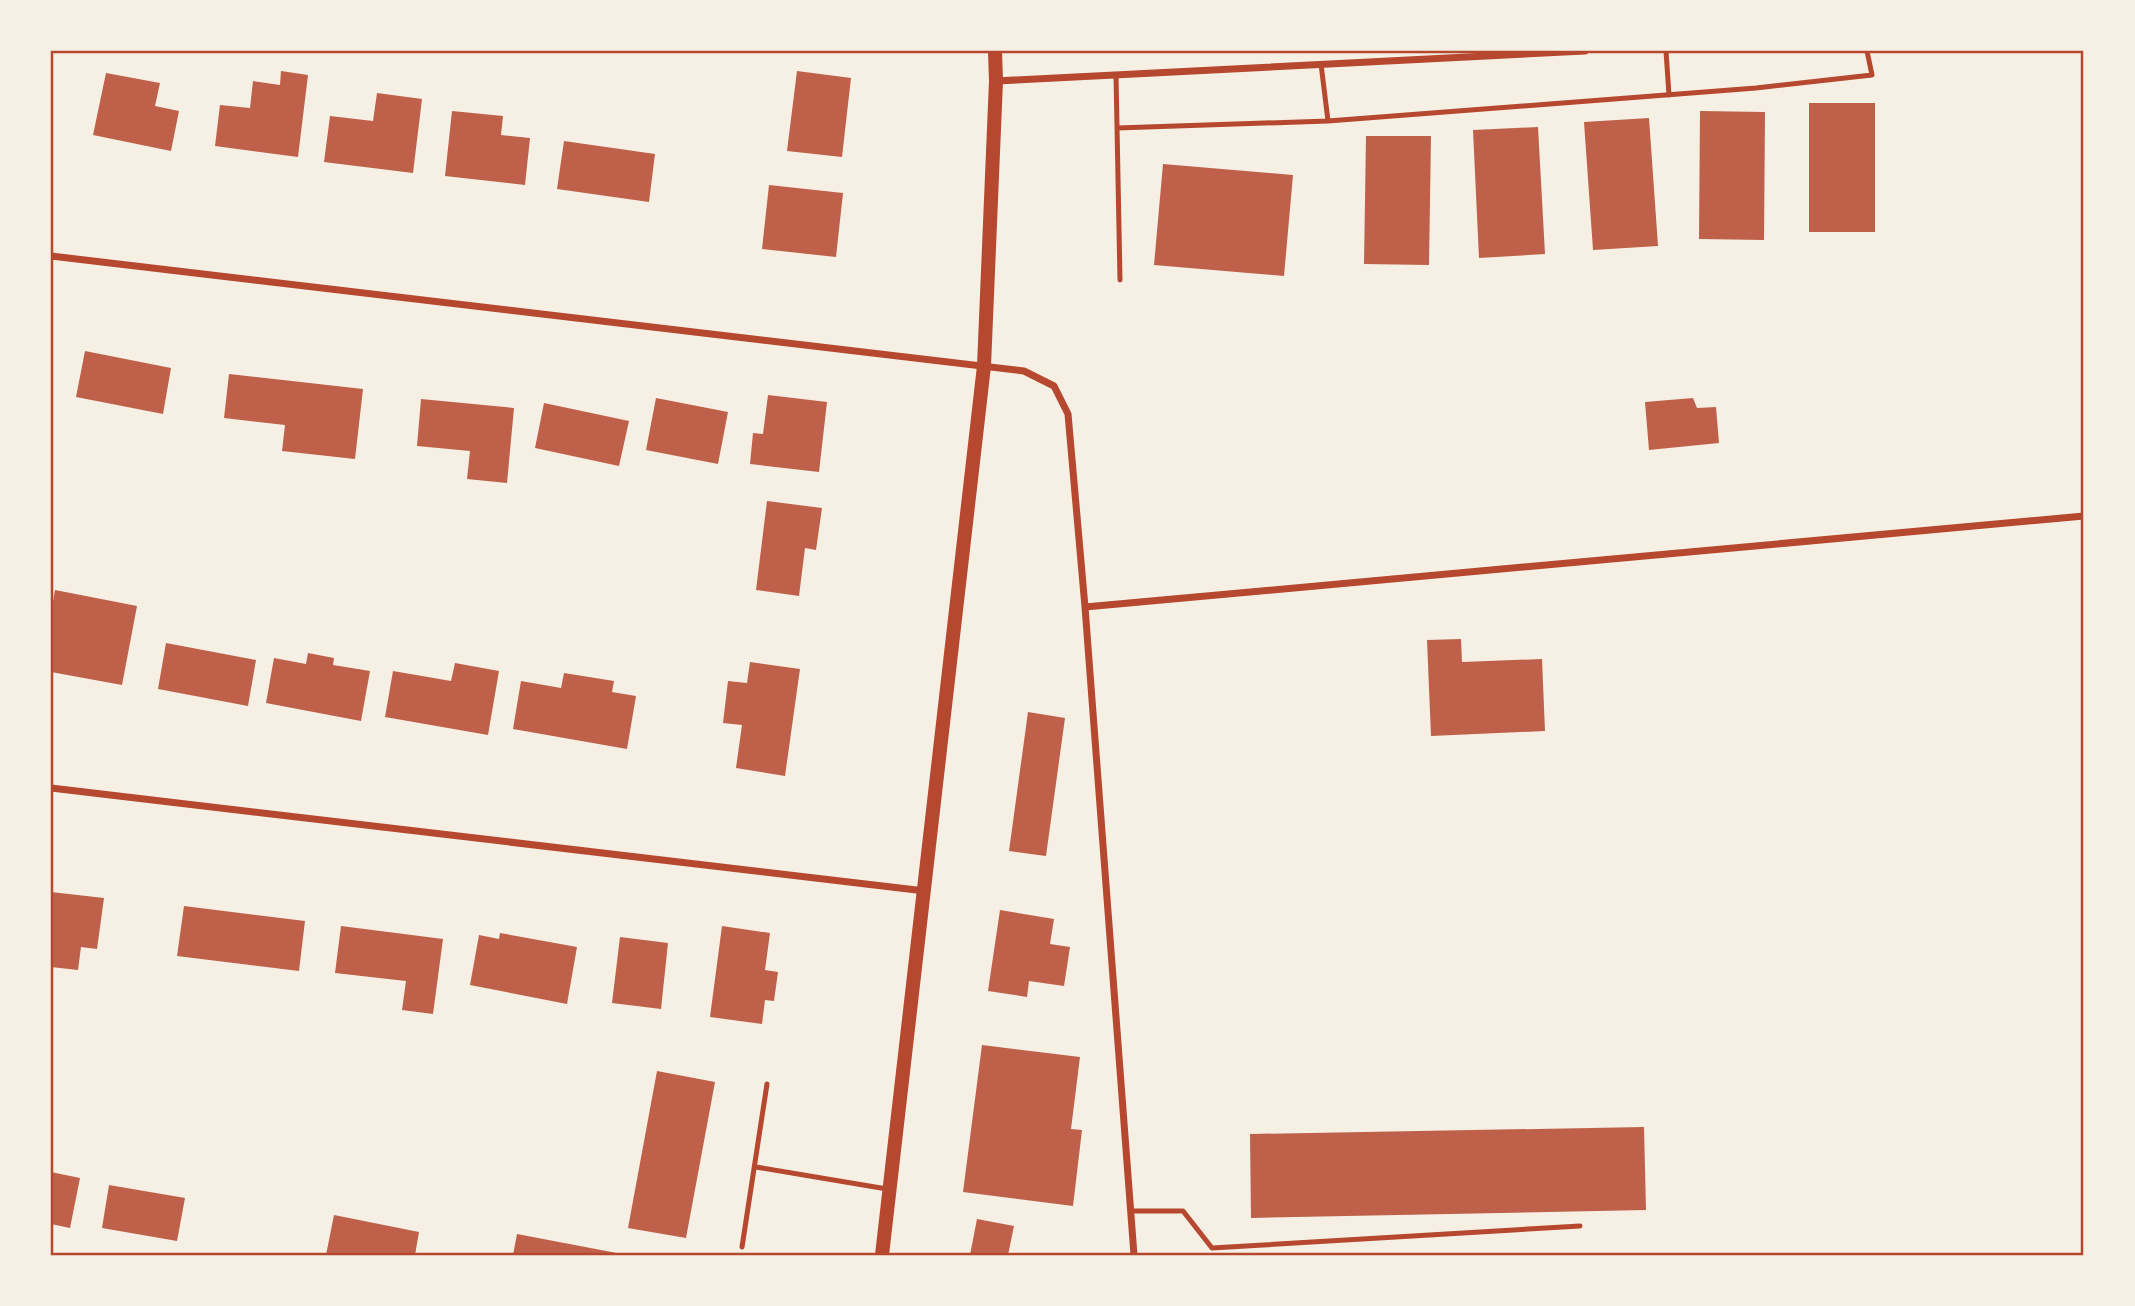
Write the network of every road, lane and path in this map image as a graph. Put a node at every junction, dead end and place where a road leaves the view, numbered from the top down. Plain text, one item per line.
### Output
1 (995, 51) edge
2 (1585, 51) edge
3 (1665, 51) edge
4 (1867, 51) edge
5 (1321, 64) junction
6 (1116, 75) junction
7 (996, 81) junction
8 (1670, 95) junction
9 (1328, 121) junction
10 (1117, 128) junction
11 (51, 256) edge
12 (1120, 280) dead end
13 (984, 366) junction
14 (2084, 516) edge
15 (1085, 607) junction
16 (51, 788) edge
17 (925, 891) junction
18 (767, 1084) dead end
19 (756, 1167) junction
20 (890, 1190) junction
21 (1131, 1211) junction
22 (1580, 1226) dead end
23 (742, 1247) dead end
24 (882, 1255) edge
25 (1134, 1255) edge

1 - 7 main road
2 - 5 street
3 - 8 lane
4 - 8 lane
5 - 6 street
5 - 9 lane
6 - 7 street
6 - 10 lane
7 - 13 main road
8 - 9 lane
9 - 10 lane
10 - 12 lane
11 - 13 street
13 - 15 street
13 - 17 main road
14 - 15 street
15 - 21 street
16 - 17 street
17 - 20 main road
18 - 19 lane
19 - 20 lane
19 - 23 lane
20 - 24 main road
21 - 22 lane
21 - 25 street

